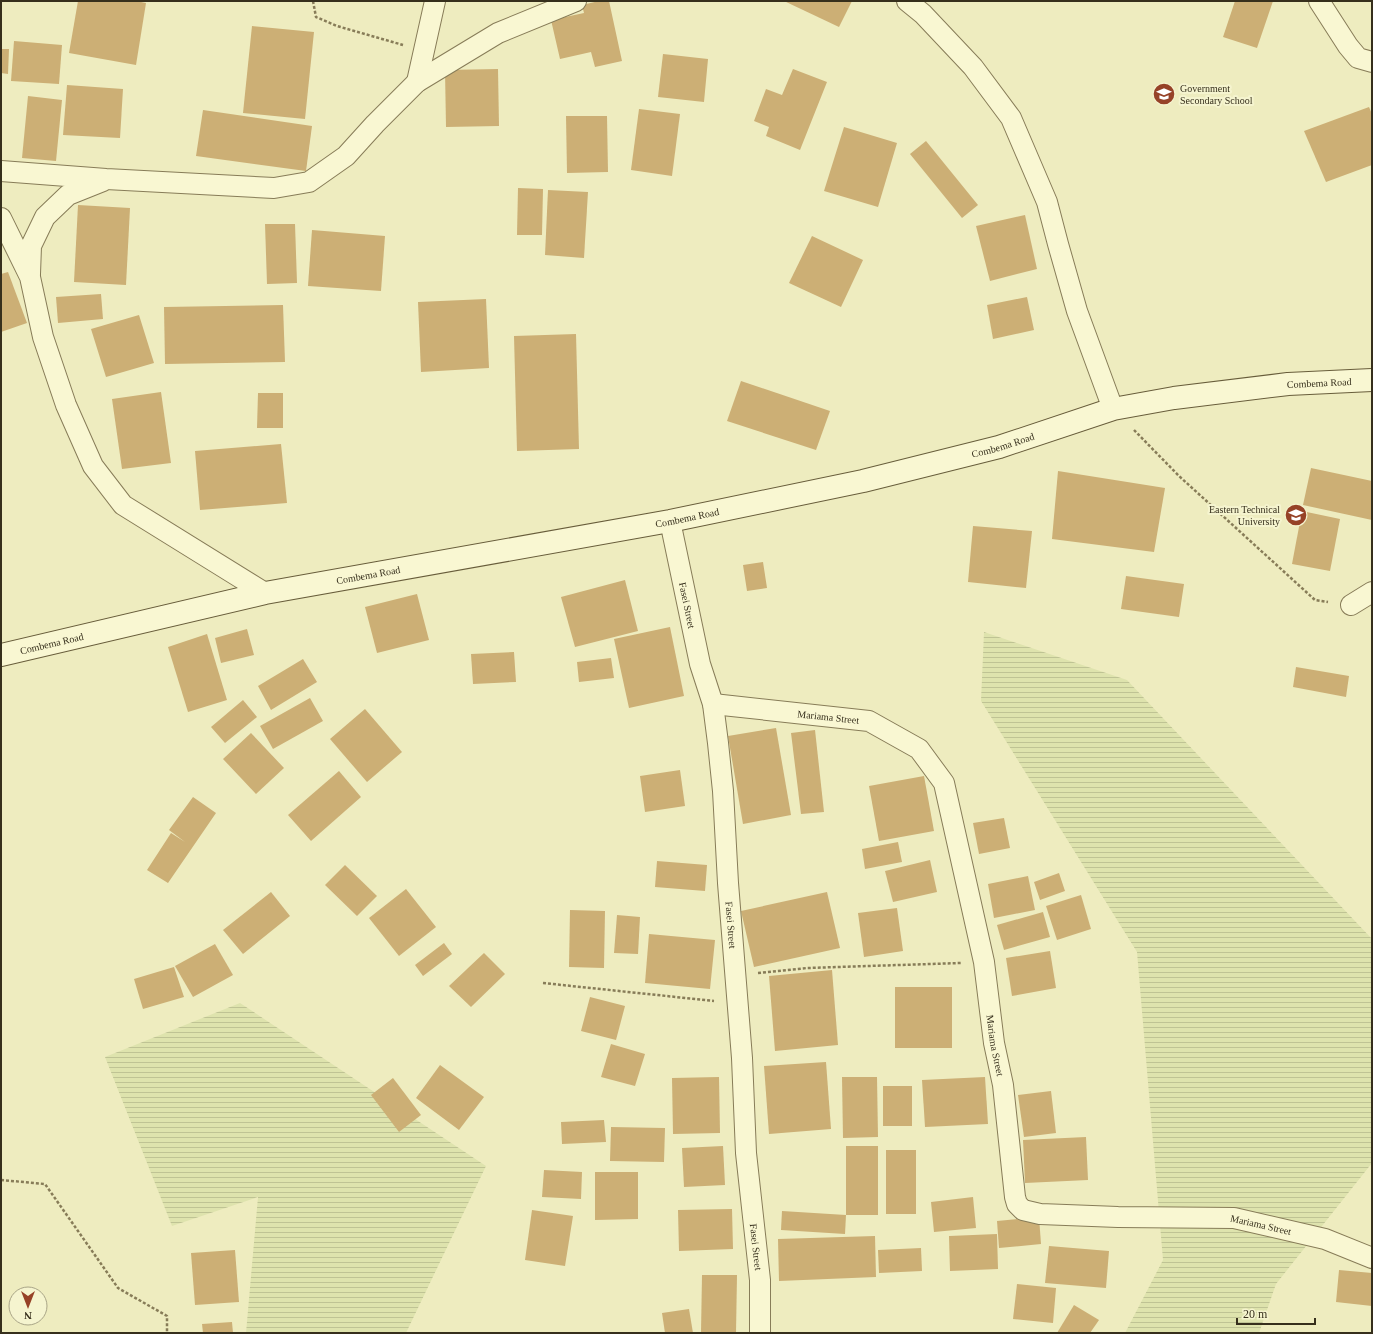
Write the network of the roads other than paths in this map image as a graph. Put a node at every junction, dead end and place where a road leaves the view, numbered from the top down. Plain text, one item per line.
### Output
1 (435, 1) edge
2 (576, 1) edge
3 (907, 1) edge
4 (1319, 1) edge
5 (1372, 62) edge
6 (417, 82) junction
7 (1, 171) edge
8 (106, 179) junction
9 (1, 218) edge
10 (30, 277) junction
11 (1372, 380) edge
12 (1113, 409) junction
13 (670, 521) junction
14 (1372, 592) edge
15 (264, 593) junction
16 (1351, 605) road end
17 (1, 655) edge
18 (713, 704) junction
19 (1372, 1258) edge
20 (760, 1333) edge

1 - 6 street
2 - 6 street
3 - 12 street
4 - 5 street
6 - 8 street
7 - 8 street
8 - 10 street
9 - 10 street
10 - 15 street
11 - 12 street, Combema Road
12 - 13 street, Combema Road
13 - 15 street, Combema Road
13 - 18 street, Fasei Street
14 - 16 street
15 - 17 street, Combema Road
18 - 19 street, Mariama Street
18 - 20 street, Fasei Street

